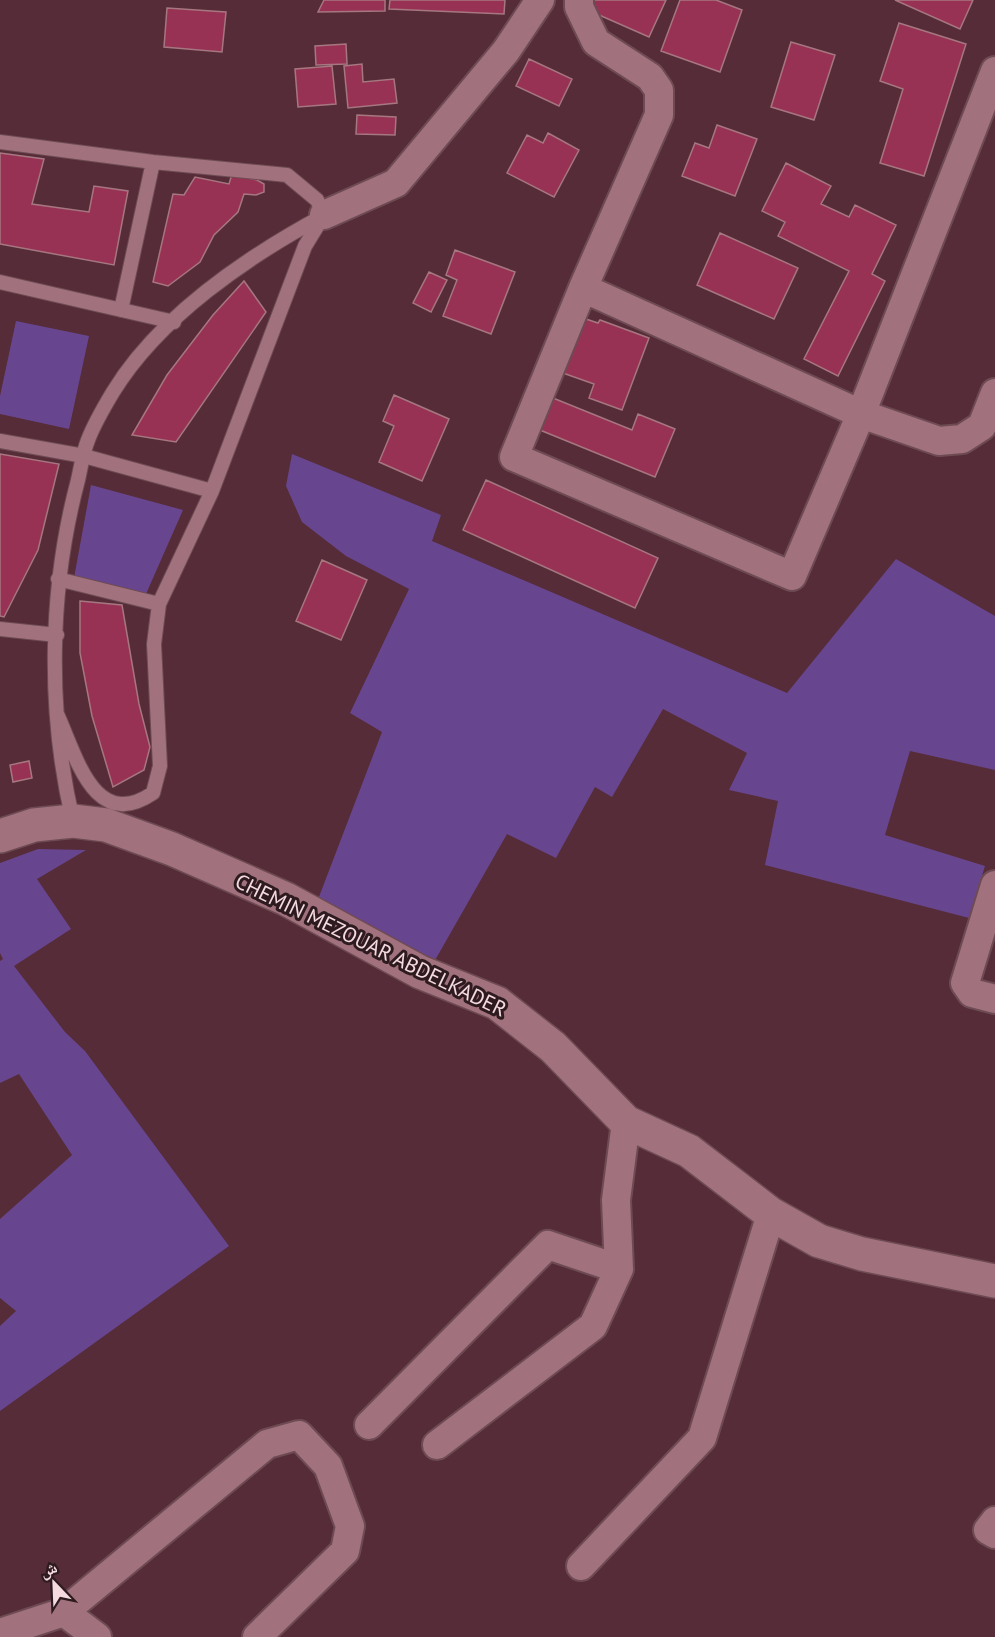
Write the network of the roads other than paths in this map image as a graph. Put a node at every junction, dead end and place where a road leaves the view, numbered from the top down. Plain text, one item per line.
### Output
1 (540, 0) edge
2 (579, 0) edge
3 (995, 70) edge
4 (0, 142) edge
5 (153, 162) junction
6 (324, 215) junction
7 (0, 282) edge
8 (583, 288) junction
9 (121, 310) junction
10 (174, 322) junction
11 (995, 393) edge
12 (861, 414) junction
13 (0, 441) edge
14 (84, 456) junction
15 (212, 491) junction
16 (58, 579) junction
17 (159, 604) junction
18 (0, 628) edge
19 (57, 635) junction
20 (57, 714) junction
21 (73, 821) junction
22 (0, 836) edge
23 (995, 885) edge
24 (995, 999) edge
25 (626, 1122) junction
26 (771, 1214) junction
27 (619, 1269) junction
28 (995, 1281) edge
29 (369, 1425) dead end
30 (437, 1444) dead end
31 (995, 1521) edge
32 (995, 1534) edge
33 (581, 1566) dead end
34 (64, 1612) junction
35 (0, 1633) edge
36 (97, 1637) edge
37 (257, 1637) edge

1 - 6 street
2 - 8 street
3 - 12 street
4 - 5 lane
5 - 6 lane
5 - 9 lane
6 - 10 lane
6 - 15 lane
7 - 9 lane
8 - 12 street
8 - 12 street
9 - 10 lane
10 - 14 lane
11 - 12 street
13 - 14 lane
14 - 15 lane
14 - 16 lane
15 - 17 lane
16 - 17 lane
16 - 19 lane
17 - 20 lane
18 - 19 lane
19 - 20 lane
20 - 21 lane
21 - 22 street, CHEMIN MEZOUAR ABDELKADER
21 - 25 street, CHEMIN MEZOUAR ABDELKADER
23 - 24 street
25 - 26 street, CHEMIN MEZOUAR ABDELKADER
25 - 27 street
26 - 28 street, CHEMIN MEZOUAR ABDELKADER
26 - 33 street
27 - 29 street
27 - 30 street
31 - 32 street
34 - 35 street
34 - 36 street
34 - 37 street

